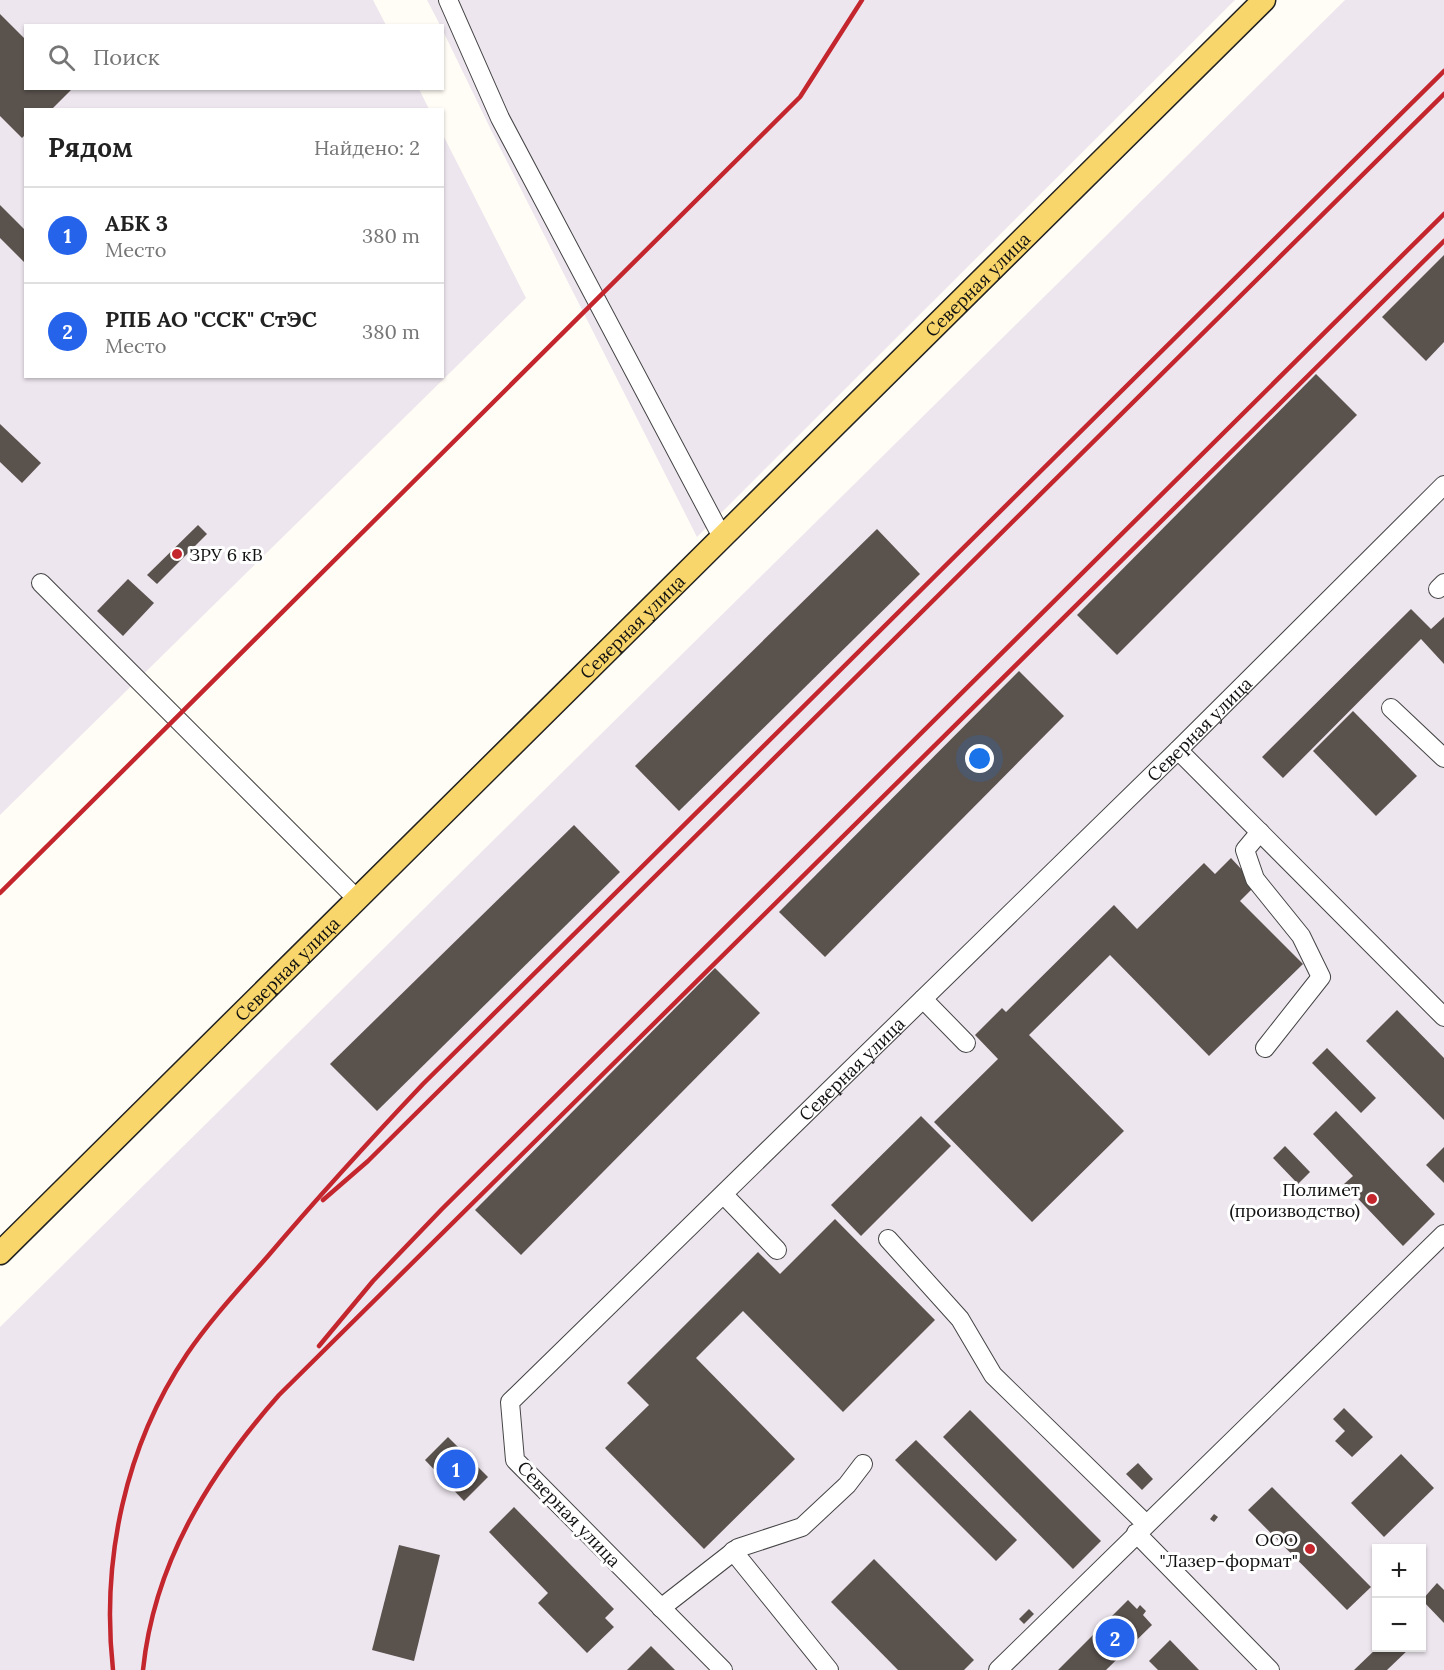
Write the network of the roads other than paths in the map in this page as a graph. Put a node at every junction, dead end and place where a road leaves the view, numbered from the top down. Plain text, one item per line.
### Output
1 (448, 0) edge
2 (1264, 0) edge
3 (1444, 485) edge
4 (722, 537) junction
5 (41, 583) dead end
6 (1391, 708) dead end
7 (1178, 750) junction
8 (1444, 758) edge
9 (1260, 832) junction
10 (357, 899) junction
11 (923, 999) junction
12 (1444, 1017) edge
13 (966, 1043) dead end
14 (1265, 1048) dead end
15 (724, 1195) junction
16 (1444, 1234) edge
17 (888, 1239) dead end
18 (777, 1250) dead end
19 (0, 1253) edge
20 (863, 1464) dead end
21 (1141, 1529) junction
22 (733, 1551) junction
23 (661, 1608) junction
24 (723, 1670) edge
25 (830, 1670) edge
26 (998, 1670) edge
27 (1270, 1670) edge

1 - 4 street
2 - 4 main road, Северная улица
3 - 7 street, Северная улица
4 - 10 main road, Северная улица
5 - 10 street
6 - 8 street
7 - 9 street
7 - 11 street, Северная улица
9 - 12 street
9 - 14 street
10 - 19 main road, Северная улица
11 - 13 street
11 - 15 street, Северная улица
15 - 18 street
15 - 23 street, Северная улица
16 - 21 street
17 - 21 street
20 - 22 street
21 - 26 street
21 - 27 street
22 - 23 street
22 - 25 street
23 - 24 street, Северная улица

